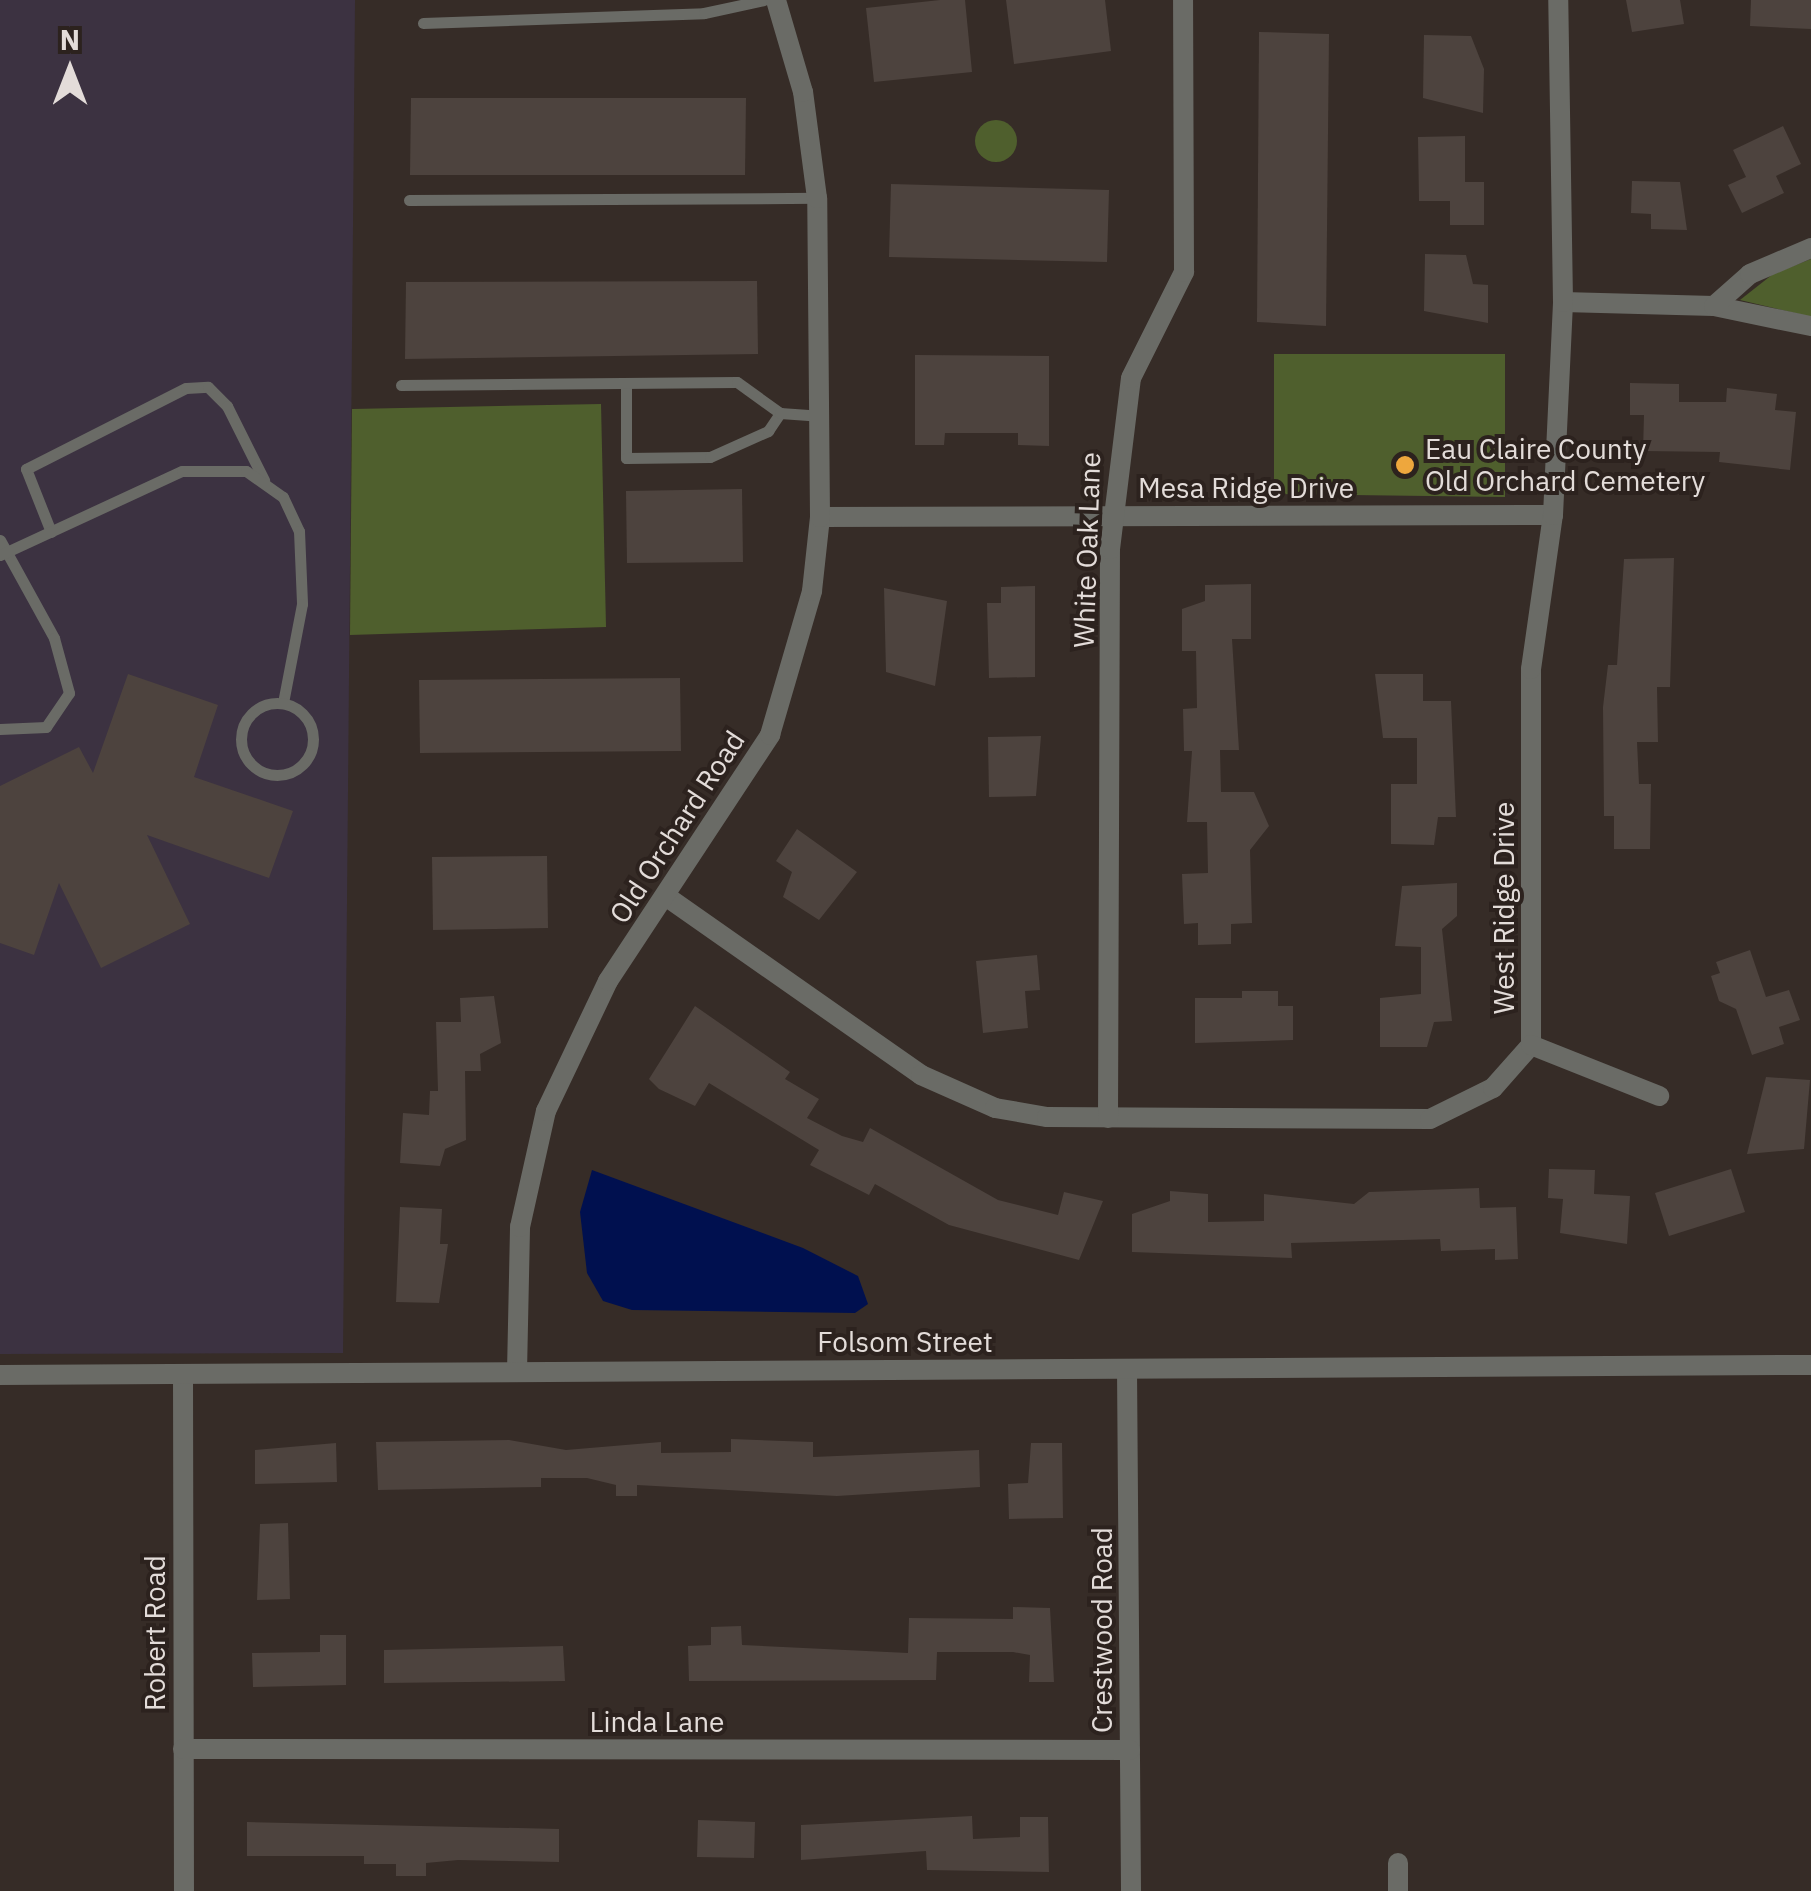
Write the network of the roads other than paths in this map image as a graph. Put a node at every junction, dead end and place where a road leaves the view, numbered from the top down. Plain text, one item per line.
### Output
1 (764, 0) edge
2 (776, 0) edge
3 (1183, 0) edge
4 (1558, 0) edge
5 (423, 23) dead end
6 (817, 198) junction
7 (409, 200) dead end
8 (1811, 248) edge
9 (1564, 302) junction
10 (1714, 306) junction
11 (1811, 326) edge
12 (626, 383) junction
13 (401, 385) dead end
14 (780, 413) junction
15 (819, 416) junction
16 (264, 482) junction
17 (1113, 516) junction
18 (1553, 516) junction
19 (820, 517) junction
20 (50, 532) junction
21 (2, 550) edge
22 (283, 702) junction
23 (0, 729) edge
24 (668, 897) junction
25 (1531, 1045) junction
26 (1659, 1096) dead end
27 (1108, 1118) junction
28 (1811, 1365) edge
29 (1127, 1369) junction
30 (517, 1372) junction
31 (0, 1375) edge
32 (182, 1375) junction
33 (183, 1749) junction
34 (1130, 1750) junction
35 (1398, 1863) dead end
36 (184, 1891) edge
37 (1131, 1891) edge
38 (1398, 1891) edge

1 - 5 lane
2 - 6 street, Old Orchard Road
3 - 17 street, White Oak Lane
4 - 9 street, West Ridge Drive
6 - 7 lane
6 - 15 street, Old Orchard Road
8 - 10 street
9 - 10 street
9 - 18 street, West Ridge Drive
10 - 11 street
12 - 13 lane
12 - 14 lane
12 - 14 lane
14 - 15 lane
15 - 19 street, Old Orchard Road
16 - 20 lane
16 - 20 lane
16 - 22 lane
17 - 18 street, Mesa Ridge Drive
17 - 19 street, Mesa Ridge Drive
17 - 27 street, White Oak Lane
18 - 25 street, West Ridge Drive
19 - 24 street, Old Orchard Road
20 - 21 lane
21 - 23 lane
22 - 22 lane
24 - 27 street, West Ridge Drive
24 - 30 street, Old Orchard Road
25 - 26 street
25 - 27 street, West Ridge Drive
28 - 29 street, Folsom Street
29 - 30 street, Folsom Street
29 - 34 street, Crestwood Road
30 - 32 street, Folsom Street
31 - 32 street, Folsom Street
32 - 33 street, Robert Road
33 - 34 street, Linda Lane
33 - 36 street, Robert Road
34 - 37 street, Crestwood Road
35 - 38 street

